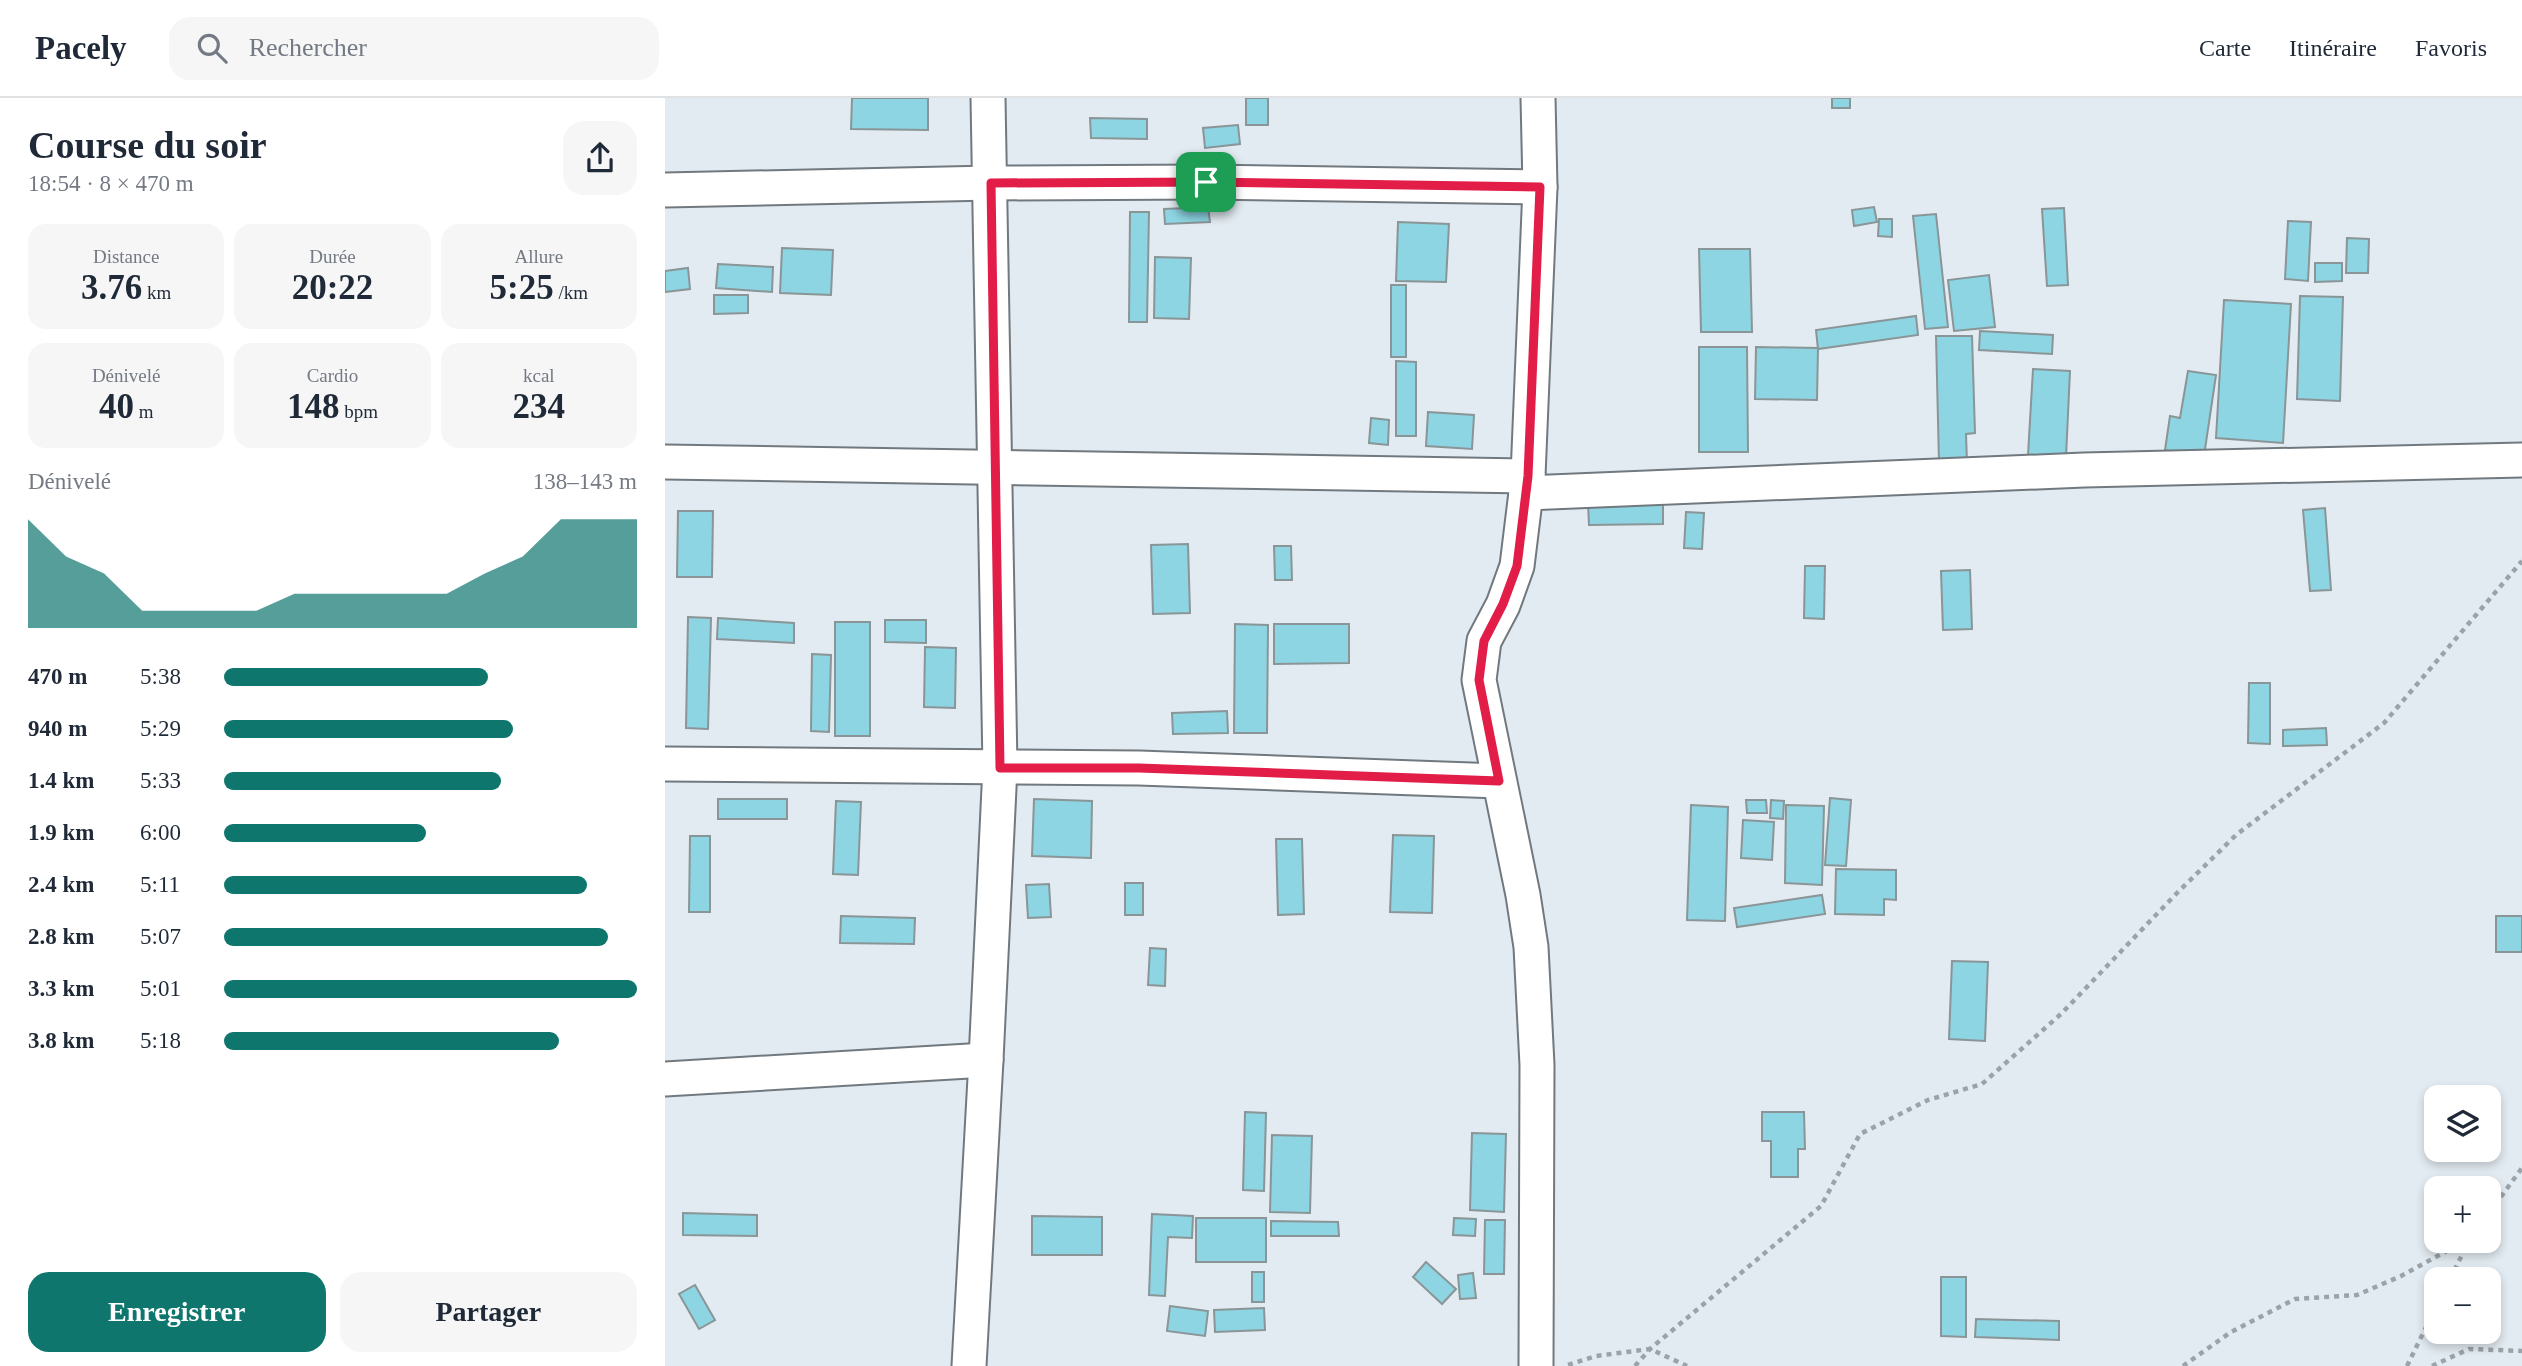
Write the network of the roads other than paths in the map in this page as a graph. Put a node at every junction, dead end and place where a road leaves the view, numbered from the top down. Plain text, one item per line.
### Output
1 (988, 98) edge
2 (1538, 98) edge
3 (991, 183) junction
4 (1540, 187) junction
5 (665, 190) edge
6 (2522, 460) edge
7 (665, 462) edge
8 (994, 467) junction
9 (1527, 485) junction
10 (665, 764) edge
11 (1000, 768) junction
12 (1499, 781) junction
13 (986, 1060) junction
14 (665, 1079) edge
15 (969, 1366) edge
16 (1536, 1366) edge

1 - 3 street
2 - 4 street
3 - 4 street
3 - 5 street
3 - 8 street
4 - 9 street
6 - 9 street
7 - 8 street
8 - 9 street
8 - 11 street
9 - 12 street
10 - 11 street
11 - 12 street
11 - 13 street
12 - 16 street
13 - 14 street
13 - 15 street

